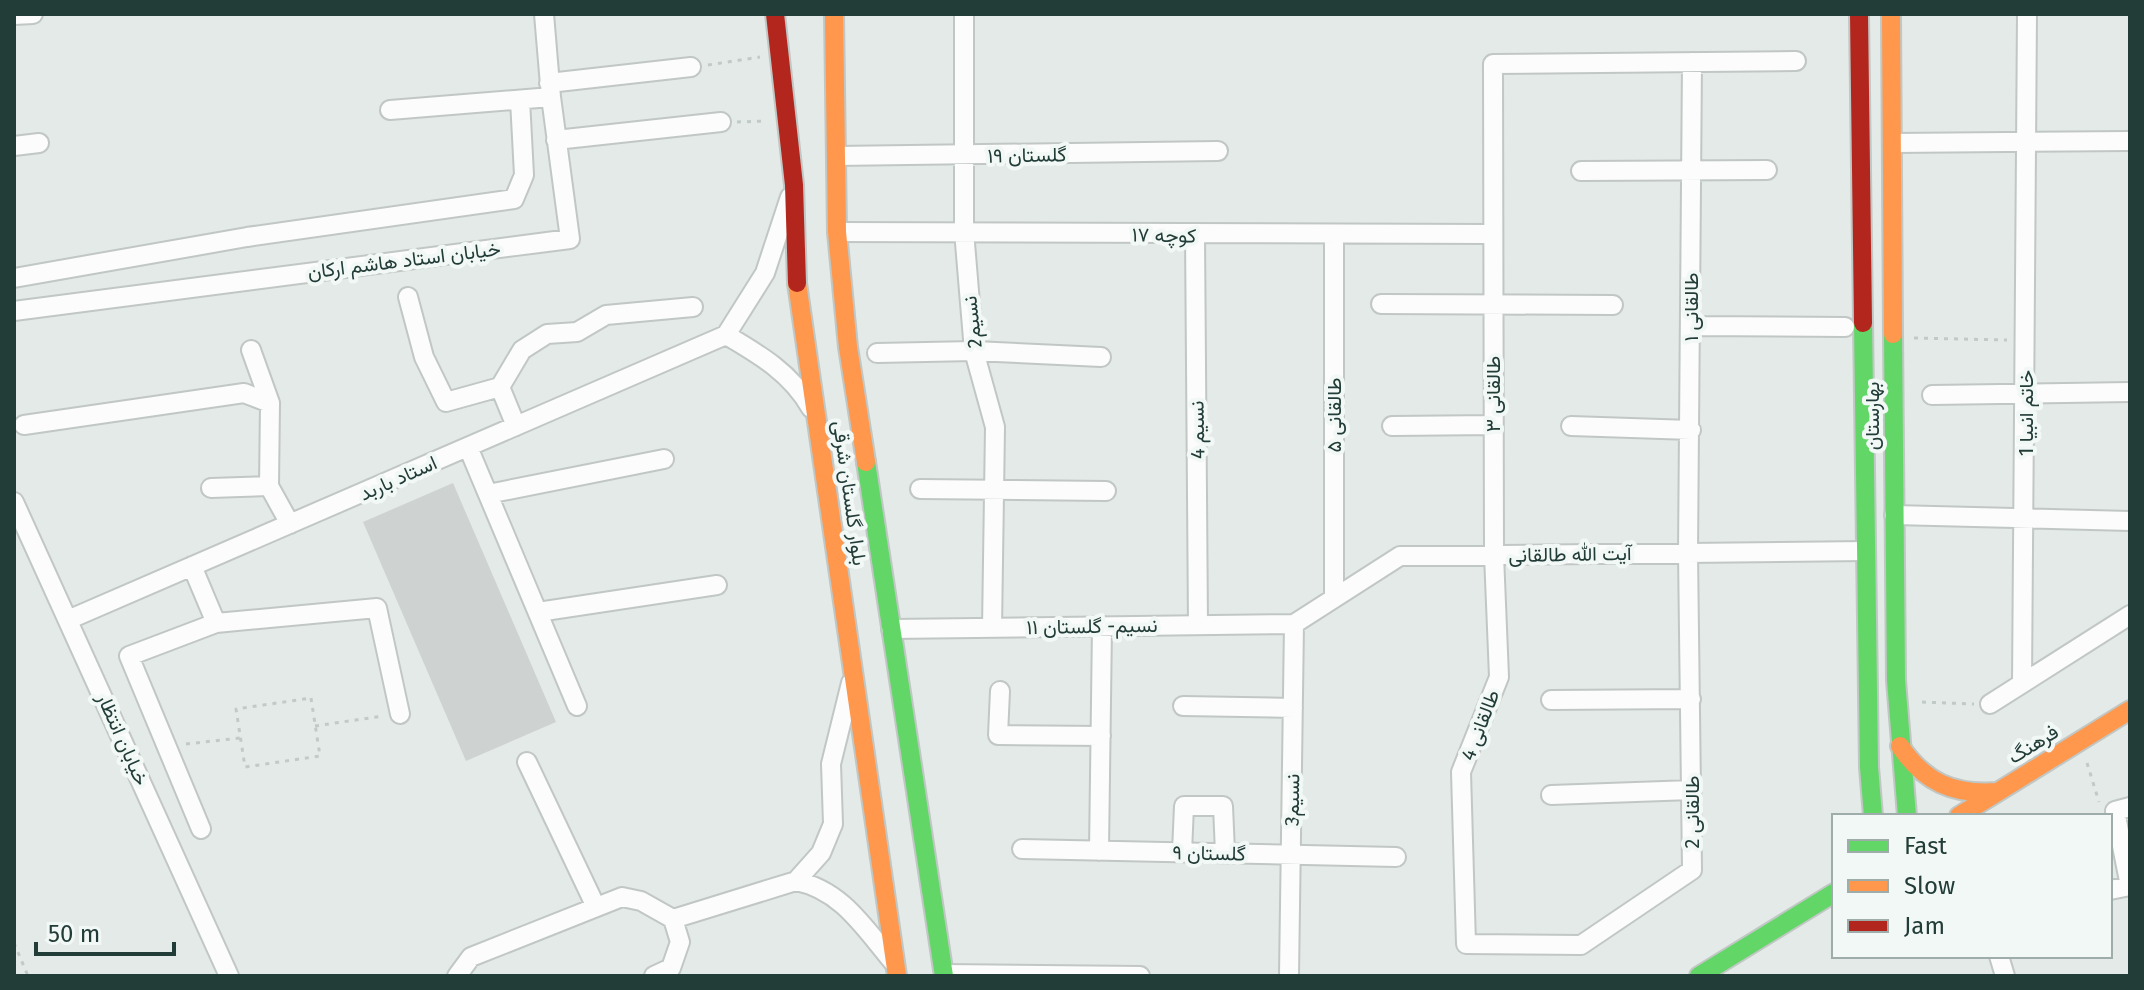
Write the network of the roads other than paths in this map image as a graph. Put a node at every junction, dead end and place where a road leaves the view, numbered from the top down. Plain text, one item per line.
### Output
1 (33, 14) edge
2 (544, 14) edge
3 (775, 14) edge
4 (834, 14) edge
5 (964, 14) edge
6 (1859, 14) edge
7 (1891, 14) edge
8 (2027, 14) edge
9 (14, 15) edge
10 (1796, 61) dead end
11 (1692, 62) junction
12 (691, 67) road end
13 (550, 90) junction
14 (520, 100) junction
15 (390, 110) dead end
16 (721, 122) road end
17 (556, 140) junction
18 (2130, 141) edge
19 (2027, 142) junction
20 (39, 143) dead end
21 (1894, 143) junction
22 (1861, 144) junction
23 (14, 146) edge
24 (1218, 151) dead end
25 (836, 156) junction
26 (966, 156) junction
27 (1767, 170) dead end
28 (1581, 171) dead end
29 (1692, 171) junction
30 (794, 185) junction
31 (964, 231) junction
32 (837, 232) junction
33 (1334, 234) junction
34 (1491, 234) junction
35 (1195, 235) junction
36 (14, 278) edge
37 (408, 297) dead end
38 (1381, 304) dead end
39 (1492, 304) junction
40 (1613, 305) dead end
41 (693, 307) dead end
42 (14, 311) edge
43 (1691, 326) junction
44 (1845, 327) dead end
45 (726, 335) junction
46 (251, 350) dead end
47 (974, 351) junction
48 (877, 353) dead end
49 (1101, 357) dead end
50 (500, 387) junction
51 (2130, 392) edge
52 (2026, 394) junction
53 (1932, 395) dead end
54 (270, 403) junction
55 (818, 419) junction
56 (24, 425) dead end
57 (1493, 425) junction
58 (516, 426) junction
59 (1392, 426) dead end
60 (1571, 426) dead end
61 (1691, 430) junction
62 (468, 447) junction
63 (664, 459) dead end
64 (269, 486) junction
65 (211, 488) dead end
66 (920, 489) dead end
67 (994, 491) junction
68 (1106, 491) dead end
69 (488, 494) junction
70 (14, 502) edge
71 (1894, 515) junction
72 (2025, 518) junction
73 (2130, 521) edge
74 (290, 524) junction
75 (1895, 550) junction
76 (1866, 551) junction
77 (1688, 553) junction
78 (1494, 555) junction
79 (192, 566) junction
80 (717, 585) dead end
81 (1334, 596) junction
82 (538, 612) junction
83 (2130, 615) edge
84 (70, 619) junction
85 (216, 623) junction
86 (1294, 624) junction
87 (1198, 625) junction
88 (1102, 626) junction
89 (992, 628) junction
90 (891, 629) junction
91 (854, 673) junction
92 (2022, 683) junction
93 (1000, 691) dead end
94 (1691, 699) junction
95 (1551, 700) dead end
96 (1990, 704) road end
97 (577, 706) dead end
98 (1183, 706) dead end
99 (1293, 708) junction
100 (2130, 710) edge
101 (400, 714) road end
102 (1101, 736) junction
103 (1899, 744) junction
104 (527, 762) dead end
105 (1692, 790) junction
106 (1996, 792) junction
107 (1551, 795) dead end
108 (2122, 809) edge
109 (1873, 814) edge
110 (1907, 814) edge
111 (1962, 814) edge
112 (201, 829) dead end
113 (1022, 849) dead end
114 (1099, 851) junction
115 (1182, 852) junction
116 (1225, 853) junction
117 (1291, 855) junction
118 (1396, 857) dead end
119 (796, 881) junction
120 (2130, 886) edge
121 (1832, 894) edge
122 (596, 907) junction
123 (673, 919) junction
124 (1466, 944) joint
125 (896, 970) edge
126 (944, 975) edge
127 (229, 976) edge
128 (457, 976) edge
129 (654, 976) edge
130 (1109, 976) edge
131 (1140, 976) edge
132 (1289, 976) edge
133 (1699, 976) edge

1 - 9 street
2 - 13 street, خیابان استاد هاشم ارکان
3 - 30 street, بلوار گلستان شرقی
4 - 25 street, بلوار گلستان شرقی
5 - 26 street, نسیم2
6 - 22 street, بهارستان
7 - 21 street, بهارستان
8 - 19 street, خاتم انبیا 1
10 - 11 street
11 - 29 street, طالقانی ۱
11 - 34 street, طالقانی ۳
12 - 13 street
13 - 14 street
13 - 17 street, خیابان استاد هاشم ارکان
14 - 15 street
14 - 36 street
16 - 17 street
17 - 42 street, خیابان استاد هاشم ارکان
18 - 19 street
19 - 21 street
19 - 52 street, خاتم انبیا 1
20 - 23 street
21 - 22 street
21 - 71 street, بهارستان
22 - 76 street, بهارستان
24 - 26 street, گلستان ۱۹
25 - 26 street, گلستان ۱۹
25 - 32 street, بلوار گلستان شرقی
26 - 31 street, نسیم2
27 - 29 street
28 - 29 street
29 - 43 street, طالقانی ۱
30 - 45 street
30 - 55 street, بلوار گلستان شرقی
31 - 32 street, کوچه ۱۷
31 - 35 street, کوچه ۱۷
31 - 47 street, نسیم2
32 - 90 street, بلوار گلستان شرقی
33 - 34 street, کوچه ۱۷
33 - 35 street, کوچه ۱۷
33 - 81 street, طالقانی ۵
34 - 39 street, طالقانی ۳
35 - 87 street, نسیم 4
37 - 50 street
38 - 39 street
39 - 40 street
39 - 57 street, طالقانی ۳
41 - 50 street
43 - 44 street
43 - 61 street, طالقانی ۱
45 - 55 street
45 - 58 street, استاد باربد
46 - 54 street
47 - 48 street
47 - 49 street
47 - 67 street, نسیم2
50 - 58 street
51 - 52 street
52 - 53 street
52 - 72 street, خاتم انبیا 1
54 - 56 street
54 - 64 street
55 - 91 street, بلوار گلستان شرقی
57 - 59 street
57 - 78 street, طالقانی ۳
58 - 62 street, استاد باربد
60 - 61 street
61 - 77 street, طالقانی ۱
62 - 69 street
62 - 74 street, استاد باربد
63 - 69 street
64 - 65 street
64 - 74 street
66 - 67 street
67 - 68 street
67 - 89 street, نسیم2
69 - 82 street
70 - 84 street, خیابان انتظار
71 - 72 street
71 - 75 street, بهارستان
72 - 73 street
72 - 92 street, خاتم انبیا 1
74 - 79 street, استاد باربد
75 - 76 street
75 - 103 street, بهارستان
76 - 77 street, آیت الله طالقانی
76 - 109 street, بهارستان
77 - 78 street, آیت الله طالقانی
77 - 94 street, طالقانی 2
78 - 81 street, آیت الله طالقانی
78 - 124 street, طالقانی 4
79 - 84 street, استاد باربد
79 - 85 street
80 - 82 street
81 - 86 street, آیت الله طالقانی
82 - 97 street
83 - 92 street
84 - 127 street, خیابان انتظار
85 - 101 street
85 - 112 street
86 - 87 street, نسیم- گلستان ۱۱
86 - 99 street, نسیم3
87 - 88 street, نسیم- گلستان ۱۱
88 - 89 street, نسیم- گلستان ۱۱
88 - 102 street
89 - 90 street, نسیم- گلستان ۱۱
90 - 126 street, بلوار گلستان شرقی
91 - 119 street
91 - 125 street, بلوار گلستان شرقی
92 - 96 street
93 - 102 street
94 - 95 street
94 - 105 street, طالقانی 2
98 - 99 street
99 - 117 street, نسیم3
100 - 106 street, فرهنگ
102 - 114 street
103 - 106 street
103 - 110 street, بهارستان
104 - 122 street
105 - 107 street
105 - 124 street, طالقانی 2
106 - 111 street, فرهنگ
108 - 120 street
113 - 114 street, گلستان ۹
114 - 115 street, گلستان ۹
115 - 116 street, گلستان ۹
115 - 116 street
116 - 117 street, گلستان ۹
117 - 118 street, گلستان ۹
117 - 132 street, نسیم3
119 - 123 street
119 - 125 street
121 - 133 street
122 - 123 street
122 - 128 street
123 - 129 street
126 - 130 street
130 - 131 street

